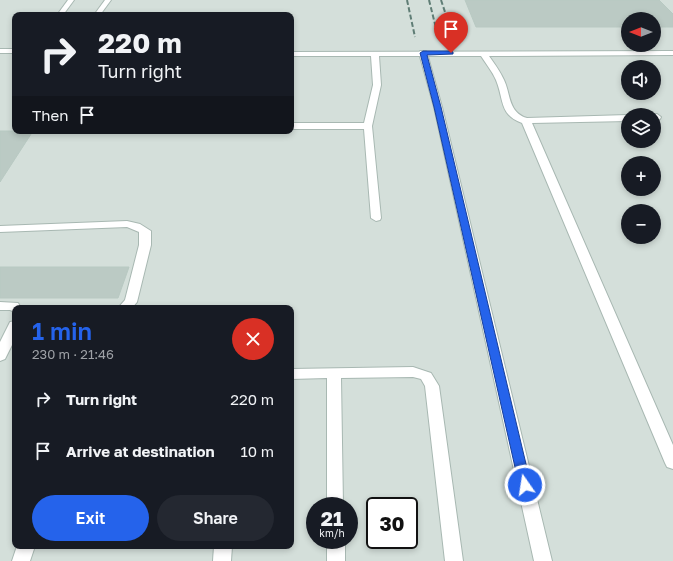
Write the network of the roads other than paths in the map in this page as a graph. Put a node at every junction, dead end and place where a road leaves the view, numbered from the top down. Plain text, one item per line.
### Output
1 (71, 0) edge
2 (108, 0) edge
3 (62, 12) edge
4 (99, 12) edge
5 (0, 51) edge
6 (12, 51) edge
7 (423, 53) junction
8 (483, 53) junction
9 (294, 54) edge
10 (375, 54) junction
11 (673, 54) edge
12 (621, 118) edge
13 (526, 121) junction
14 (294, 126) edge
15 (368, 126) junction
16 (376, 218) dead end
17 (0, 229) edge
18 (128, 305) edge
19 (0, 306) edge
20 (12, 306) edge
21 (12, 331) edge
22 (0, 356) edge
23 (334, 373) junction
24 (294, 374) edge
25 (673, 464) edge
26 (335, 497) edge
27 (25, 549) edge
28 (223, 549) edge
29 (336, 549) edge
30 (21, 561) edge
31 (222, 561) edge
32 (336, 561) edge
33 (454, 561) edge
34 (543, 561) edge

1 - 3 street
2 - 4 street
5 - 6 street
7 - 8 street
7 - 10 street
7 - 34 street
8 - 11 street
8 - 13 street
9 - 10 street
10 - 15 street
12 - 13 street
13 - 25 street
14 - 15 street
15 - 16 street
17 - 18 street
19 - 20 street
21 - 22 street
23 - 24 street
23 - 26 street
23 - 33 street
27 - 30 street
28 - 31 street
29 - 32 street

